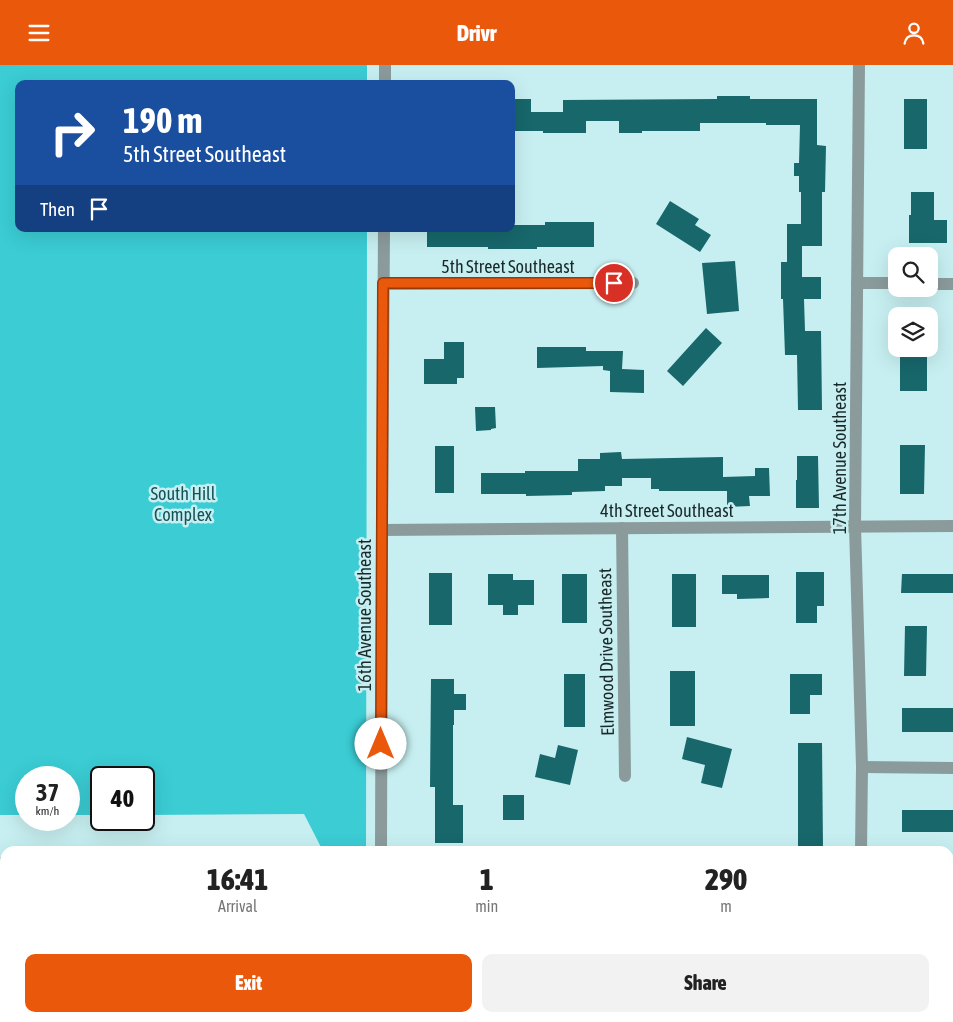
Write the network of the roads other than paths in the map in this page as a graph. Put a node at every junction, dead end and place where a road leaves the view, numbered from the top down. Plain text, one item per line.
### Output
1 (385, 65) edge
2 (859, 65) edge
3 (385, 80) edge
4 (384, 232) edge
5 (383, 283) junction
6 (633, 283) dead end
7 (857, 283) junction
8 (888, 283) edge
9 (938, 284) edge
10 (953, 284) edge
11 (856, 526) junction
12 (953, 526) edge
13 (622, 528) junction
14 (382, 530) junction
15 (862, 767) junction
16 (953, 768) edge
17 (625, 776) dead end
18 (381, 846) edge
19 (861, 846) edge

1 - 3 street
2 - 7 street, 17th Avenue Southeast
4 - 5 street, 16th Avenue Southeast
5 - 6 street, 5th Street Southeast
5 - 14 street, 16th Avenue Southeast
7 - 8 street
7 - 11 street, 17th Avenue Southeast
9 - 10 street
11 - 12 street, 4th Street Southeast
11 - 13 street, 4th Street Southeast
11 - 15 street, 17th Avenue Southeast
13 - 14 street, 4th Street Southeast
13 - 17 street, Elmwood Drive Southeast
14 - 18 street, 16th Avenue Southeast
15 - 16 street
15 - 19 street, 17th Avenue Southeast

